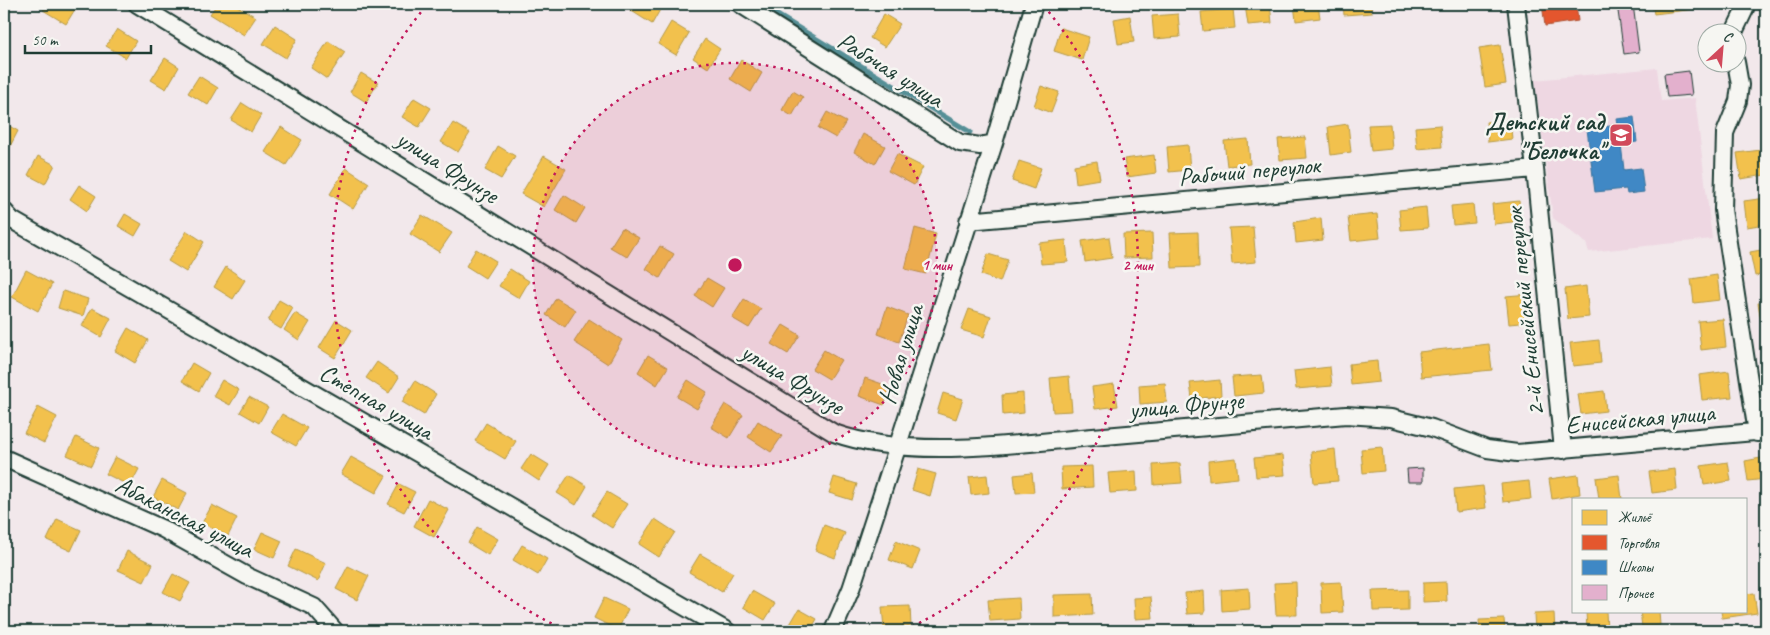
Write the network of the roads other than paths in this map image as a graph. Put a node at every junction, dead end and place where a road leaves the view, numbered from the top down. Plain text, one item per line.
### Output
1 (137, 4) edge
2 (740, 4) edge
3 (1034, 4) edge
4 (1516, 4) edge
5 (1745, 4) edge
6 (1739, 22) edge
7 (1738, 72) edge
8 (994, 143) junction
9 (1535, 169) junction
10 (4, 211) edge
11 (968, 221) junction
12 (1762, 432) edge
13 (898, 445) junction
14 (1563, 450) junction
15 (1517, 454) joint
16 (4, 458) edge
17 (335, 631) edge
18 (727, 631) edge
19 (833, 631) edge

1 - 13 street, улица Фрунзе
2 - 8 street, Рабочая улица
3 - 8 street, Новая улица
4 - 9 street, 2-й Енисейский переулок
5 - 6 street
7 - 12 street
8 - 11 street, Новая улица
9 - 11 street, Рабочий переулок
9 - 14 street, 2-й Енисейский переулок
10 - 18 street, Степная улица
11 - 13 street, Новая улица
12 - 14 street, Енисейская улица
13 - 15 street, улица Фрунзе
13 - 19 street, Новая улица
14 - 15 street, Енисейская улица
16 - 17 street, Абаканская улица

